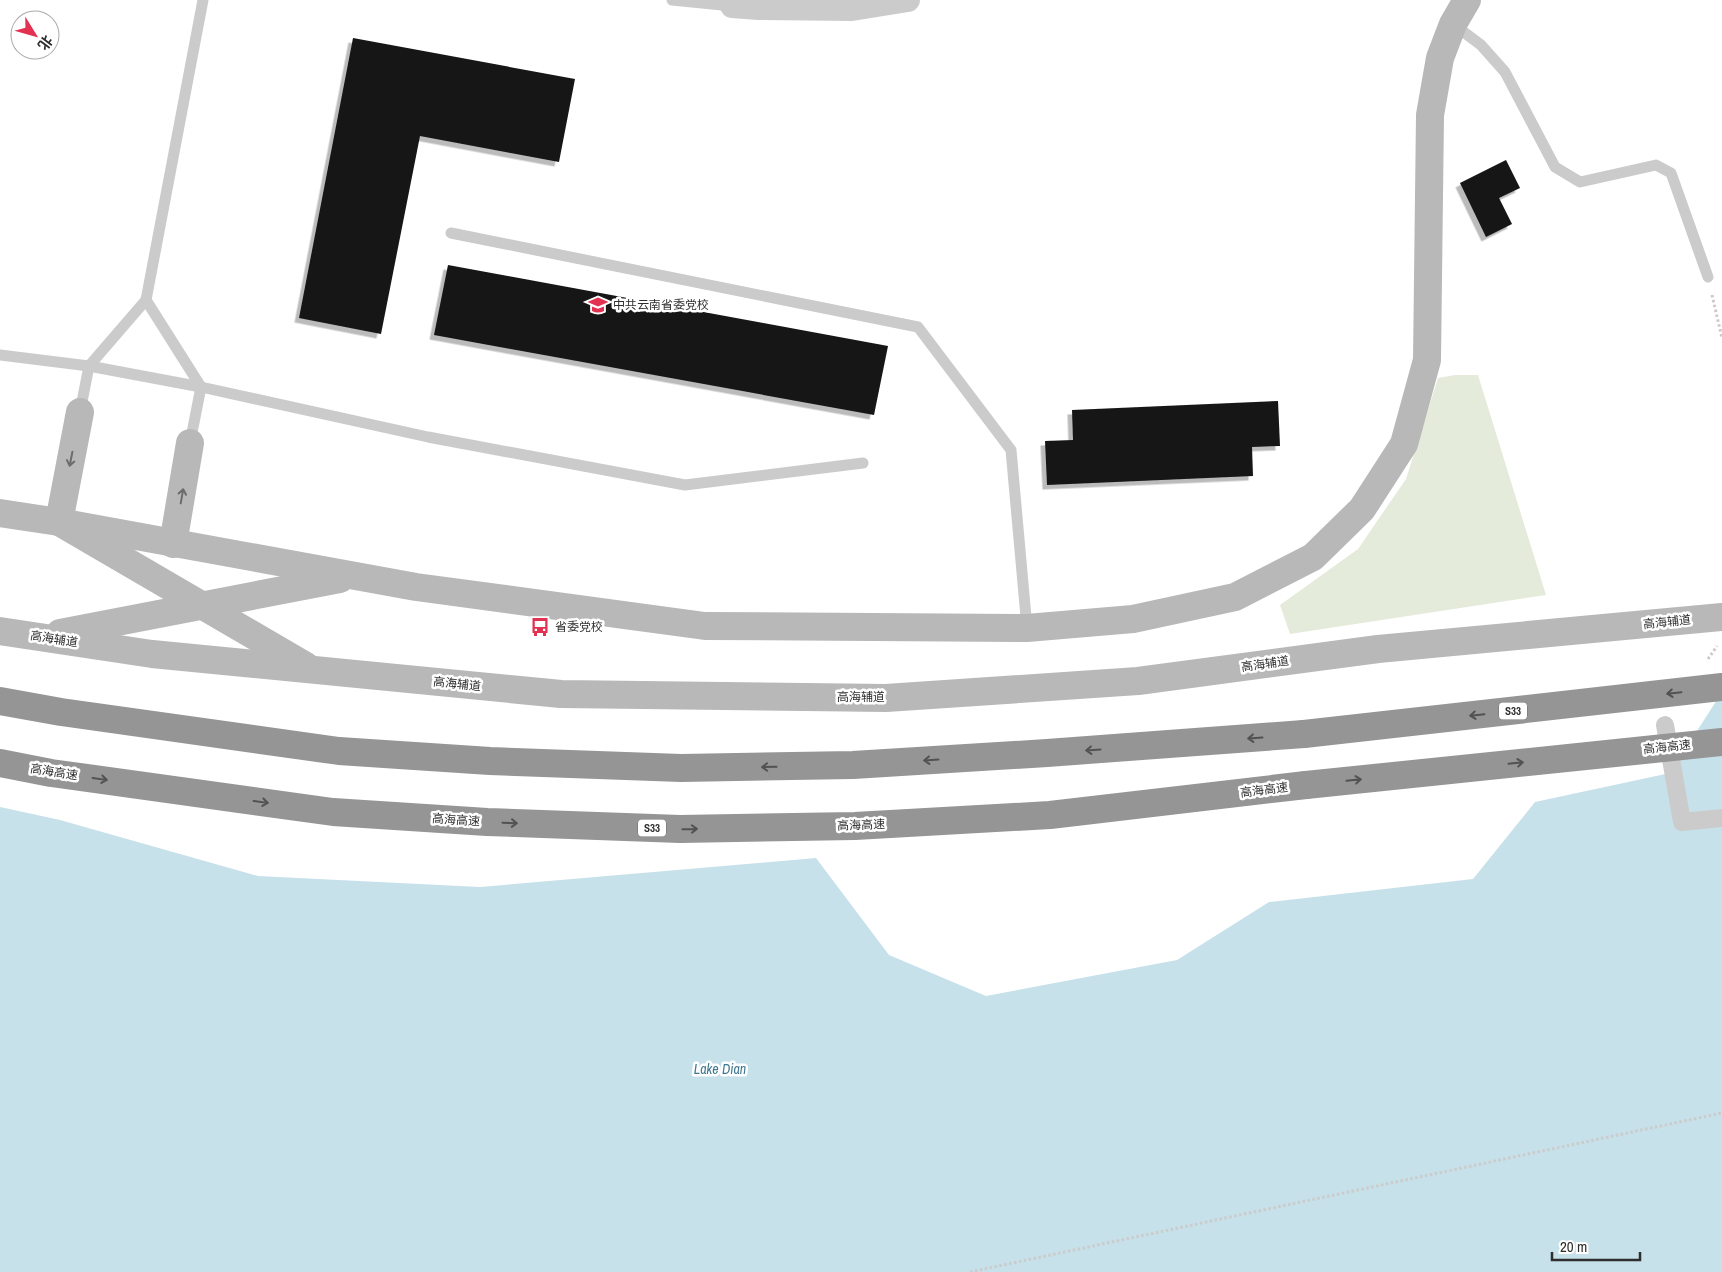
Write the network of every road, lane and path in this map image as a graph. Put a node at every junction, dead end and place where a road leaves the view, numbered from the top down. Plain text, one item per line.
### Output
1 (203, 0) edge
2 (672, 0) edge
3 (908, 0) edge
4 (1467, 0) edge
5 (732, 6) joint
6 (1454, 24) junction
7 (451, 233) dead end
8 (1708, 276) joint
9 (146, 300) junction
10 (1722, 338) edge
11 (0, 356) edge
12 (89, 366) junction
13 (201, 387) junction
14 (80, 412) joint
15 (190, 444) joint
16 (863, 463) dead end
17 (0, 514) edge
18 (59, 522) junction
19 (174, 544) junction
20 (356, 576) junction
21 (203, 606) junction
22 (1722, 617) edge
23 (1027, 628) junction
24 (0, 631) edge
25 (39, 637) junction
26 (314, 670) junction
27 (1722, 688) edge
28 (0, 701) edge
29 (1665, 725) dead end
30 (1722, 742) edge
31 (0, 763) edge
32 (1722, 818) edge
33 (1722, 1113) edge
34 (970, 1272) edge

1 - 9 lane
2 - 5 lane
3 - 5 street
4 - 6 main road
6 - 8 lane
6 - 23 main road
7 - 23 lane
8 - 10 path
9 - 12 lane
9 - 13 lane
11 - 12 lane
12 - 13 lane
12 - 14 lane
13 - 15 lane
13 - 16 lane
14 -> 18 main road
19 -> 15 main road
17 - 18 main road
18 - 19 main road
18 - 21 main road
19 - 20 main road
20 - 21 main road
20 - 23 main road
21 - 25 main road
21 - 26 main road
22 - 26 main road, 高海辅道
24 - 25 main road, 高海辅道
25 - 26 main road, 高海辅道
27 -> 28 highway, S33, bridge
29 - 32 street
31 -> 30 highway, 高海高速 / S33, bridge
33 - 34 path

